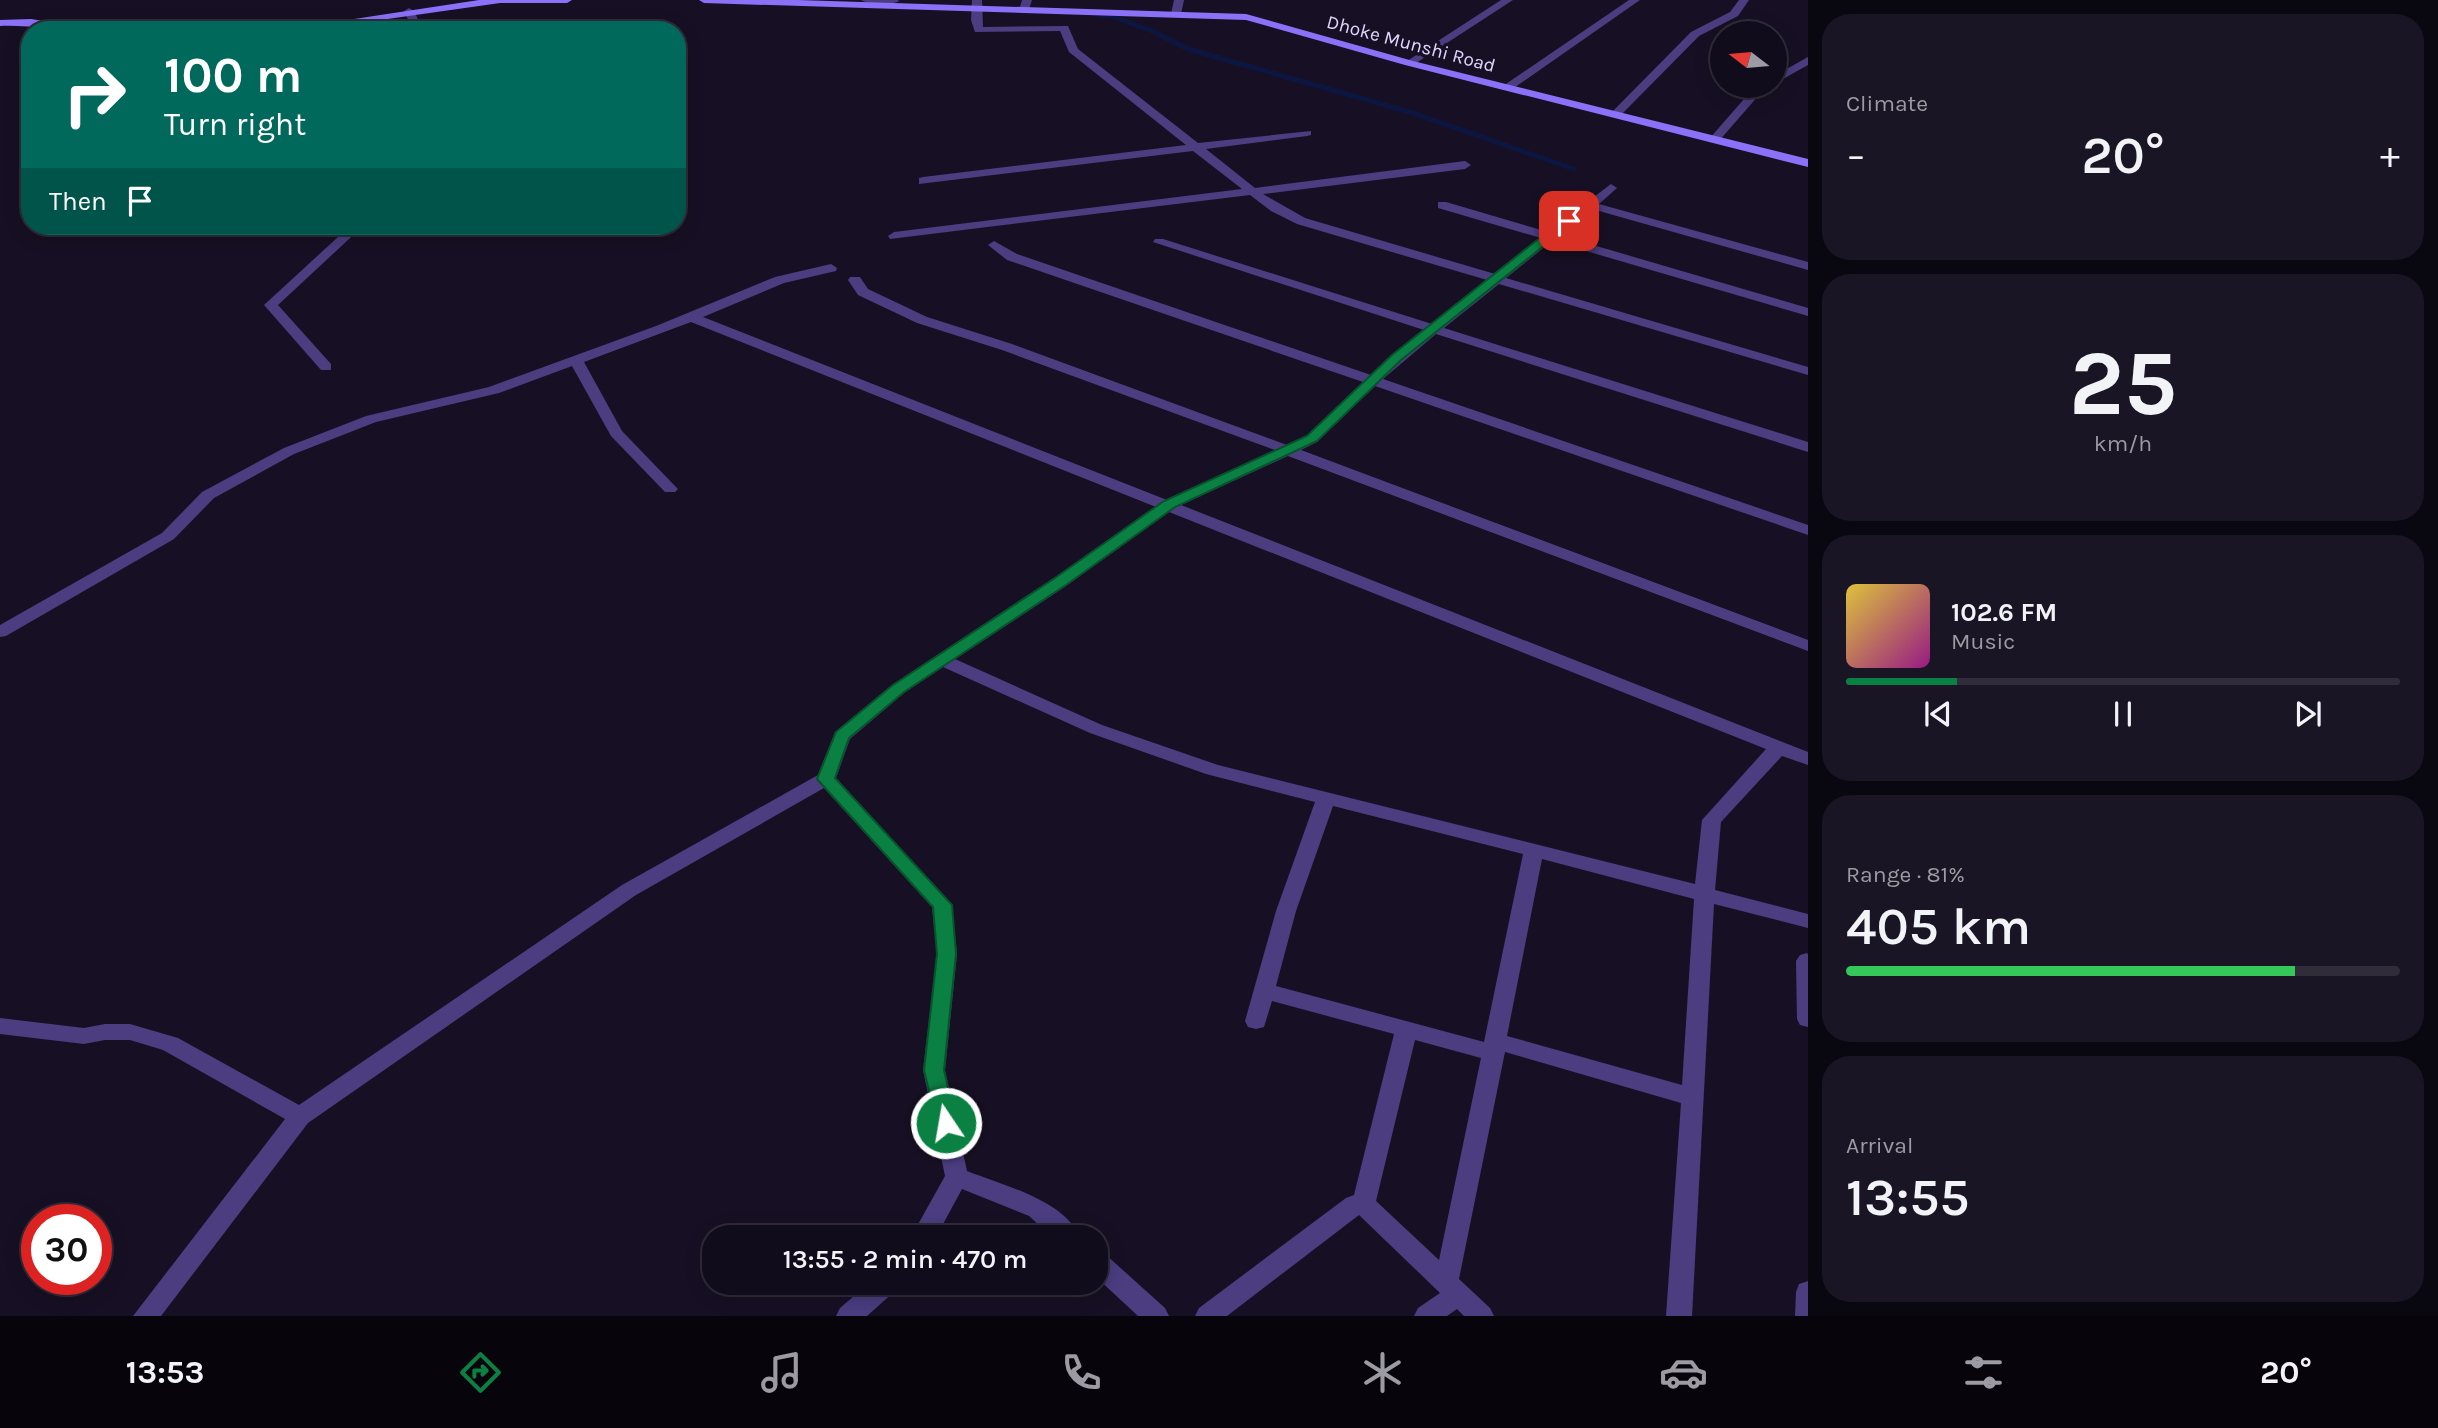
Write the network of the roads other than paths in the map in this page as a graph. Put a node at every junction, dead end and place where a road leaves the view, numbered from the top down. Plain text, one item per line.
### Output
1 (566, 0) edge
2 (704, 0) edge
3 (866, 0) edge
4 (1179, 0) edge
5 (1508, 0) edge
6 (1635, 0) edge
7 (1745, 0) edge
8 (894, 2) edge
9 (976, 4) edge
10 (1025, 5) edge
11 (409, 11) junction
12 (1176, 14) junction
13 (345, 21) edge
14 (414, 21) edge
15 (21, 22) edge
16 (0, 23) edge
17 (1808, 60) edge
18 (1409, 63) junction
19 (1787, 73) edge
20 (1507, 88) junction
21 (1751, 98) edge
22 (1615, 115) junction
23 (1307, 132) dead end
24 (1714, 140) junction
25 (1197, 148) junction
26 (1808, 163) edge
27 (1465, 165) dead end
28 (923, 181) dead end
29 (1611, 188) dead end
30 (1253, 192) junction
31 (1442, 205) dead end
32 (1589, 205) junction
33 (347, 235) edge
34 (894, 236) dead end
35 (1549, 237) junction
36 (1159, 242) dead end
37 (994, 245) dead end
38 (1808, 266) edge
39 (831, 268) dead end
40 (1494, 280) junction
41 (855, 281) dead end
42 (1808, 312) edge
43 (689, 316) junction
44 (1434, 328) junction
45 (575, 359) junction
46 (326, 367) dead end
47 (1808, 371) edge
48 (1371, 382) junction
49 (1808, 447) edge
50 (1287, 450) junction
51 (670, 489) dead end
52 (1170, 504) junction
53 (1808, 530) edge
54 (0, 632) edge
55 (1808, 646) edge
56 (942, 660) junction
57 (1779, 747) junction
58 (1808, 759) edge
59 (826, 779) junction
60 (1326, 799) junction
61 (1534, 849) junction
62 (1704, 893) junction
63 (1808, 921) edge
64 (1807, 961) edge
65 (1264, 991) junction
66 (1808, 995) edge
67 (1808, 1019) edge
68 (1256, 1021) dead end
69 (0, 1026) edge
70 (1406, 1030) junction
71 (1495, 1047) junction
72 (1692, 1097) junction
73 (300, 1116) junction
74 (957, 1177) junction
75 (1363, 1205) junction
76 (930, 1225) edge
77 (1055, 1225) edge
78 (1108, 1273) edge
79 (1452, 1289) junction
80 (1808, 1292) edge
81 (873, 1295) edge
82 (146, 1316) edge
83 (849, 1316) edge
84 (1156, 1316) edge
85 (1208, 1316) edge
86 (1427, 1316) edge
87 (1481, 1316) edge
88 (1679, 1316) edge
89 (1808, 1316) edge

1 - 11 street
2 - 8 street, Dhoke Munshi Road
3 - 8 street
4 - 12 street
5 - 18 street
6 - 20 street
7 - 22 street
8 - 9 street, Dhoke Munshi Road
9 - 10 street, Dhoke Munshi Road
9 - 25 street
10 - 12 street, Dhoke Munshi Road
11 - 13 street
11 - 14 street
12 - 18 street, Dhoke Munshi Road
15 - 16 street
17 - 19 street
18 - 20 street, Dhoke Munshi Road
20 - 22 street, Dhoke Munshi Road
21 - 24 street
22 - 24 street, Dhoke Munshi Road
23 - 25 street
24 - 26 street, Dhoke Munshi Road
25 - 28 street
25 - 30 street
27 - 30 street
29 - 32 street
30 - 34 street
30 - 40 street
31 - 35 street
32 - 35 street
32 - 38 street
33 - 46 street
35 - 40 street
35 - 42 street
36 - 44 street
37 - 48 street
39 - 43 street
40 - 44 street
40 - 47 street
41 - 50 street
43 - 45 street
43 - 52 street
44 - 48 street
44 - 49 street
45 - 51 street
45 - 54 street
48 - 50 street
48 - 53 street
50 - 52 street
50 - 55 street
52 - 56 street
52 - 57 street
56 - 59 street
56 - 60 street
57 - 58 street
57 - 62 street
59 - 73 street
59 - 74 street
60 - 61 street
60 - 65 street
61 - 62 street
61 - 71 street
62 - 63 street
62 - 72 street
64 - 66 street
65 - 68 street
65 - 70 street
66 - 67 street
69 - 73 street
70 - 71 street
70 - 75 street
71 - 72 street
71 - 79 street
72 - 88 street
73 - 82 street
74 - 76 street
74 - 77 street
75 - 79 street
75 - 85 street
78 - 84 street
79 - 86 street
79 - 87 street
80 - 89 street
81 - 83 street

